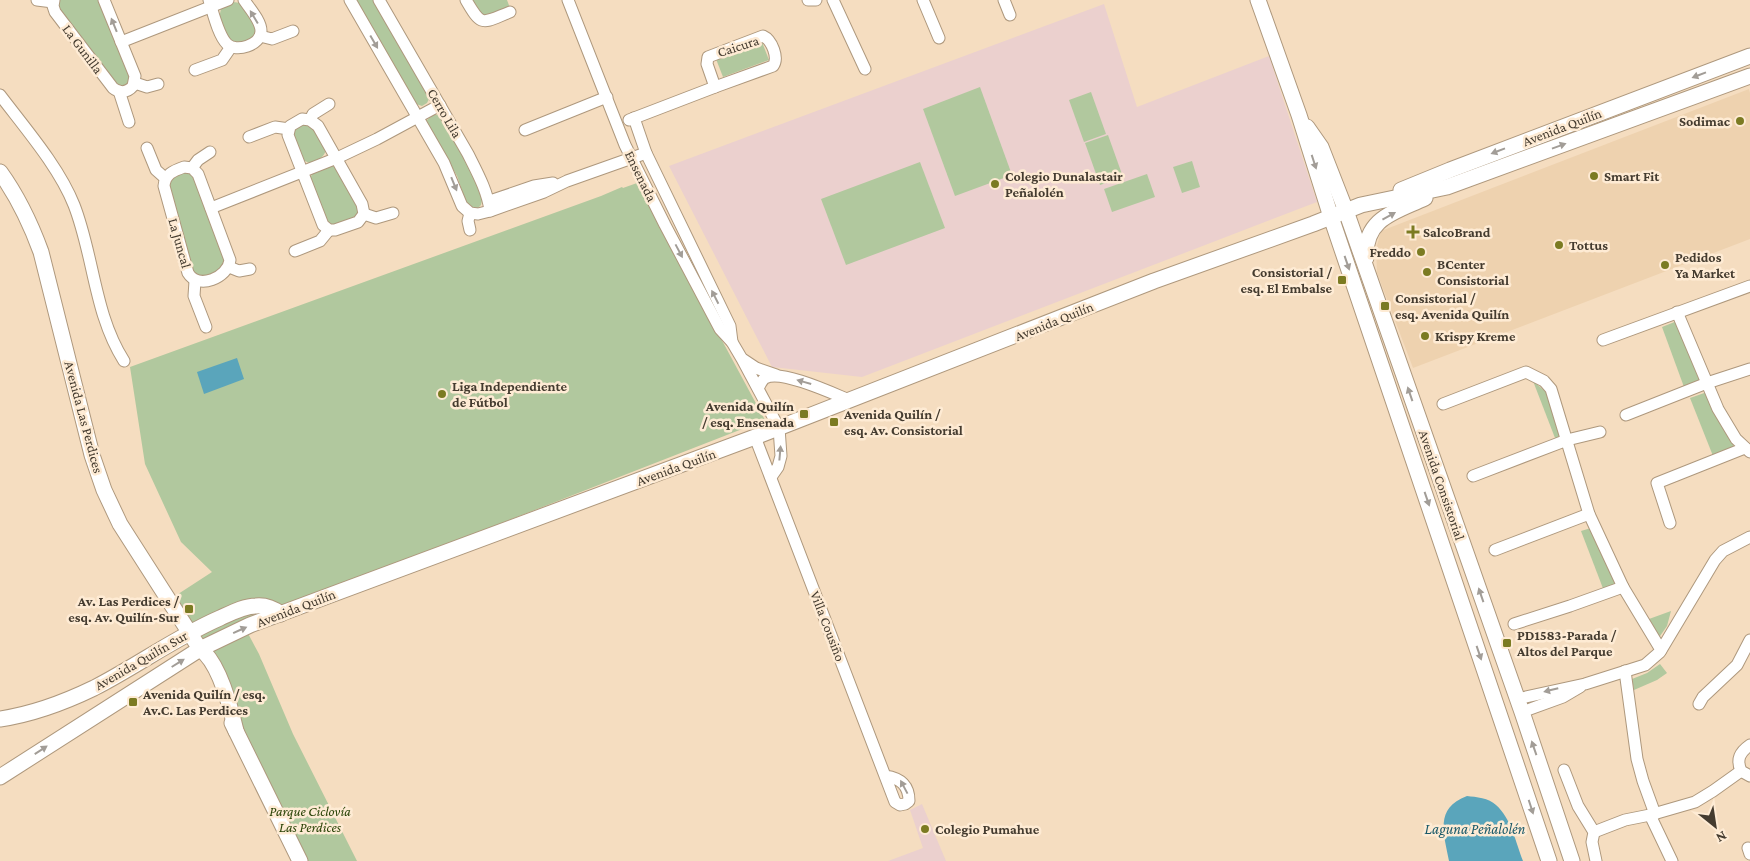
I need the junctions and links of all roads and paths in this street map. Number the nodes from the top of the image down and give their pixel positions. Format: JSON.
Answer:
{"nodes":[{"id":1,"x":37,"y":0,"type":"edge"},
{"id":2,"x":104,"y":0,"type":"edge"},
{"id":3,"x":228,"y":0,"type":"edge"},
{"id":4,"x":244,"y":0,"type":"edge"},
{"id":5,"x":350,"y":0,"type":"edge"},
{"id":6,"x":379,"y":0,"type":"edge"},
{"id":7,"x":466,"y":0,"type":"edge"},
{"id":8,"x":568,"y":0,"type":"edge"},
{"id":9,"x":808,"y":0,"type":"edge"},
{"id":10,"x":816,"y":0,"type":"edge"},
{"id":11,"x":833,"y":0,"type":"edge"},
{"id":12,"x":923,"y":0,"type":"edge"},
{"id":13,"x":1004,"y":0,"type":"edge"},
{"id":14,"x":1258,"y":0,"type":"edge"},
{"id":15,"x":53,"y":1,"type":"edge"},
{"id":16,"x":210,"y":4,"type":"edge"},
{"id":17,"x":510,"y":12,"type":"dead end"},
{"id":18,"x":1010,"y":16,"type":"dead end"},
{"id":19,"x":293,"y":31,"type":"dead end"},
{"id":20,"x":260,"y":36,"type":"junction"},
{"id":21,"x":939,"y":38,"type":"dead end"},
{"id":22,"x":121,"y":42,"type":"junction"},
{"id":23,"x":231,"y":47,"type":"junction"},
{"id":24,"x":1748,"y":61,"type":"edge"},
{"id":25,"x":865,"y":69,"type":"dead end"},
{"id":26,"x":195,"y":70,"type":"dead end"},
{"id":27,"x":1750,"y":76,"type":"edge"},
{"id":28,"x":134,"y":83,"type":"junction"},
{"id":29,"x":158,"y":84,"type":"dead end"},
{"id":30,"x":715,"y":87,"type":"junction"},
{"id":31,"x":119,"y":91,"type":"junction"},
{"id":32,"x":0,"y":94,"type":"edge"},
{"id":33,"x":607,"y":98,"type":"junction"},
{"id":34,"x":329,"y":104,"type":"dead end"},
{"id":35,"x":440,"y":105,"type":"junction"},
{"id":36,"x":1299,"y":115,"type":"junction"},
{"id":37,"x":418,"y":118,"type":"junction"},
{"id":38,"x":634,"y":118,"type":"junction"},
{"id":39,"x":310,"y":120,"type":"junction"},
{"id":40,"x":129,"y":122,"type":"dead end"},
{"id":41,"x":618,"y":125,"type":"junction"},
{"id":42,"x":289,"y":129,"type":"junction"},
{"id":43,"x":526,"y":130,"type":"dead end"},
{"id":44,"x":249,"y":137,"type":"dead end"},
{"id":45,"x":147,"y":148,"type":"dead end"},
{"id":46,"x":210,"y":152,"type":"dead end"},
{"id":47,"x":646,"y":153,"type":"junction"},
{"id":48,"x":632,"y":157,"type":"junction"},
{"id":49,"x":337,"y":158,"type":"junction"},
{"id":50,"x":192,"y":168,"type":"junction"},
{"id":51,"x":0,"y":172,"type":"edge"},
{"id":52,"x":303,"y":173,"type":"junction"},
{"id":53,"x":165,"y":178,"type":"junction"},
{"id":54,"x":1447,"y":187,"type":"junction"},
{"id":55,"x":1375,"y":201,"type":"junction"},
{"id":56,"x":489,"y":205,"type":"junction"},
{"id":57,"x":211,"y":208,"type":"junction"},
{"id":58,"x":1346,"y":211,"type":"junction"},
{"id":59,"x":393,"y":213,"type":"dead end"},
{"id":60,"x":470,"y":213,"type":"junction"},
{"id":61,"x":364,"y":214,"type":"junction"},
{"id":62,"x":1331,"y":217,"type":"junction"},
{"id":63,"x":677,"y":220,"type":"junction"},
{"id":64,"x":665,"y":225,"type":"junction"},
{"id":65,"x":329,"y":230,"type":"junction"},
{"id":66,"x":470,"y":230,"type":"dead end"},
{"id":67,"x":295,"y":251,"type":"dead end"},
{"id":68,"x":229,"y":267,"type":"junction"},
{"id":69,"x":250,"y":269,"type":"dead end"},
{"id":70,"x":1367,"y":272,"type":"junction"},
{"id":71,"x":195,"y":281,"type":"junction"},
{"id":72,"x":1750,"y":286,"type":"edge"},
{"id":73,"x":1677,"y":312,"type":"junction"},
{"id":74,"x":206,"y":327,"type":"dead end"},
{"id":75,"x":1604,"y":340,"type":"dead end"},
{"id":76,"x":732,"y":342,"type":"junction"},
{"id":77,"x":742,"y":359,"type":"junction"},
{"id":78,"x":124,"y":361,"type":"dead end"},
{"id":79,"x":1750,"y":368,"type":"edge"},
{"id":80,"x":776,"y":375,"type":"junction"},
{"id":81,"x":1707,"y":383,"type":"junction"},
{"id":82,"x":758,"y":388,"type":"junction"},
{"id":83,"x":849,"y":400,"type":"junction"},
{"id":84,"x":1443,"y":404,"type":"dead end"},
{"id":85,"x":1418,"y":415,"type":"junction"},
{"id":86,"x":1626,"y":415,"type":"dead end"},
{"id":87,"x":1400,"y":419,"type":"junction"},
{"id":88,"x":779,"y":428,"type":"junction"},
{"id":89,"x":1600,"y":432,"type":"dead end"},
{"id":90,"x":756,"y":437,"type":"junction"},
{"id":91,"x":1568,"y":440,"type":"junction"},
{"id":92,"x":1747,"y":450,"type":"edge"},
{"id":93,"x":1436,"y":467,"type":"junction"},
{"id":94,"x":1418,"y":473,"type":"junction"},
{"id":95,"x":771,"y":476,"type":"junction"},
{"id":96,"x":1473,"y":476,"type":"dead end"},
{"id":97,"x":1589,"y":514,"type":"junction"},
{"id":98,"x":1670,"y":523,"type":"dead end"},
{"id":99,"x":1750,"y":538,"type":"edge"},
{"id":100,"x":1495,"y":550,"type":"dead end"},
{"id":101,"x":1623,"y":586,"type":"junction"},
{"id":102,"x":281,"y":614,"type":"junction"},
{"id":103,"x":1514,"y":624,"type":"dead end"},
{"id":104,"x":189,"y":632,"type":"junction"},
{"id":105,"x":1750,"y":640,"type":"edge"},
{"id":106,"x":200,"y":649,"type":"junction"},
{"id":107,"x":1661,"y":650,"type":"junction"},
{"id":108,"x":1626,"y":671,"type":"junction"},
{"id":109,"x":96,"y":687,"type":"junction"},
{"id":110,"x":74,"y":697,"type":"junction"},
{"id":111,"x":1699,"y":704,"type":"dead end"},
{"id":112,"x":1519,"y":705,"type":"junction"},
{"id":113,"x":106,"y":709,"type":"junction"},
{"id":114,"x":0,"y":719,"type":"edge"},
{"id":115,"x":89,"y":720,"type":"junction"},
{"id":116,"x":1750,"y":745,"type":"edge"},
{"id":117,"x":1564,"y":770,"type":"dead end"},
{"id":118,"x":1745,"y":773,"type":"edge"},
{"id":119,"x":885,"y":776,"type":"dead end"},
{"id":120,"x":0,"y":777,"type":"edge"},
{"id":121,"x":1652,"y":815,"type":"junction"},
{"id":122,"x":1594,"y":832,"type":"junction"},
{"id":123,"x":1566,"y":844,"type":"junction"},
{"id":124,"x":1547,"y":856,"type":"edge"},
{"id":125,"x":300,"y":861,"type":"edge"},
{"id":126,"x":1572,"y":861,"type":"edge"},
{"id":127,"x":1596,"y":861,"type":"edge"},
{"id":128,"x":1672,"y":861,"type":"edge"}],
"edges":[{"from":1,"to":15,"type":"street","name":"La Gunilla"},
{"from":22,"to":2,"type":"street","one_way":true},
{"from":3,"to":16,"type":"street"},
{"from":20,"to":4,"type":"street","one_way":true},
{"from":5,"to":37,"type":"street","name":"Cerro Lila","one_way":true},
{"from":6,"to":35,"type":"street","name":"Cerro Lila"},
{"from":7,"to":17,"type":"street"},
{"from":8,"to":33,"type":"street","name":"Ensenada"},
{"from":9,"to":10,"type":"street"},
{"from":11,"to":25,"type":"street"},
{"from":12,"to":21,"type":"street"},
{"from":13,"to":18,"type":"street"},
{"from":14,"to":36,"type":"street","name":"Avenida Consistorial"},
{"from":15,"to":31,"type":"street","name":"La Gunilla"},
{"from":16,"to":22,"type":"street"},
{"from":16,"to":23,"type":"street"},
{"from":19,"to":20,"type":"street"},
{"from":20,"to":23,"type":"street"},
{"from":22,"to":28,"type":"street"},
{"from":23,"to":26,"type":"street"},
{"from":24,"to":55,"type":"street","name":"Avenida Quilín","one_way":true},
{"from":54,"to":27,"type":"street","name":"Avenida Quilín","one_way":true},
{"from":28,"to":29,"type":"street"},
{"from":28,"to":31,"type":"street"},
{"from":30,"to":30,"type":"street","name":"Caicura"},
{"from":30,"to":38,"type":"street","name":"Caicura"},
{"from":31,"to":40,"type":"street","name":"La Gunilla"},
{"from":32,"to":78,"type":"street"},
{"from":33,"to":41,"type":"street","name":"Ensenada"},
{"from":33,"to":43,"type":"street"},
{"from":34,"to":39,"type":"street"},
{"from":35,"to":37,"type":"street"},
{"from":35,"to":56,"type":"street","name":"Cerro Lila"},
{"from":36,"to":58,"type":"street","name":"Avenida Consistorial"},
{"from":36,"to":62,"type":"street","name":"Avenida Consistorial","one_way":true},
{"from":37,"to":49,"type":"street"},
{"from":37,"to":60,"type":"street","name":"Cerro Lila","one_way":true},
{"from":38,"to":41,"type":"street","name":"Caicura"},
{"from":38,"to":47,"type":"street","name":"Ensenada"},
{"from":39,"to":42,"type":"street"},
{"from":39,"to":49,"type":"street"},
{"from":41,"to":48,"type":"street","name":"Ensenada"},
{"from":42,"to":44,"type":"street"},
{"from":42,"to":52,"type":"street"},
{"from":45,"to":53,"type":"street"},
{"from":46,"to":50,"type":"street"},
{"from":47,"to":48,"type":"street"},
{"from":47,"to":63,"type":"street","name":"Ensenada"},
{"from":48,"to":56,"type":"street"},
{"from":48,"to":64,"type":"street","name":"Ensenada"},
{"from":49,"to":52,"type":"street"},
{"from":49,"to":61,"type":"street"},
{"from":50,"to":53,"type":"street"},
{"from":50,"to":57,"type":"street"},
{"from":51,"to":104,"type":"street","name":"Avenida Las Perdices"},
{"from":52,"to":57,"type":"street"},
{"from":52,"to":65,"type":"street"},
{"from":53,"to":71,"type":"street","name":"La Juncal"},
{"from":54,"to":55,"type":"street","name":"Avenida Quilín"},
{"from":70,"to":54,"type":"street","one_way":true},
{"from":55,"to":58,"type":"street","name":"Avenida Quilín"},
{"from":56,"to":60,"type":"street"},
{"from":57,"to":68,"type":"street"},
{"from":58,"to":62,"type":"street","name":"Avenida Quilín"},
{"from":58,"to":70,"type":"street","name":"Avenida Consistorial"},
{"from":59,"to":61,"type":"street"},
{"from":60,"to":66,"type":"street"},
{"from":61,"to":65,"type":"street"},
{"from":62,"to":83,"type":"street","name":"Avenida Quilín"},
{"from":62,"to":87,"type":"street","name":"Avenida Consistorial","one_way":true},
{"from":63,"to":64,"type":"street"},
{"from":76,"to":63,"type":"street","name":"Ensenada","one_way":true},
{"from":64,"to":76,"type":"street","name":"Ensenada","one_way":true},
{"from":65,"to":67,"type":"street"},
{"from":68,"to":69,"type":"street"},
{"from":68,"to":71,"type":"street","name":"La Juncal"},
{"from":85,"to":70,"type":"street","name":"Avenida Consistorial","one_way":true},
{"from":71,"to":74,"type":"street"},
{"from":72,"to":73,"type":"street"},
{"from":73,"to":75,"type":"street"},
{"from":73,"to":81,"type":"street"},
{"from":76,"to":77,"type":"street","name":"Ensenada"},
{"from":77,"to":80,"type":"street"},
{"from":77,"to":82,"type":"street","name":"Ensenada"},
{"from":79,"to":81,"type":"street"},
{"from":80,"to":82,"type":"street"},
{"from":83,"to":80,"type":"street","one_way":true},
{"from":81,"to":86,"type":"street"},
{"from":81,"to":92,"type":"street"},
{"from":82,"to":88,"type":"street","name":"Ensenada"},
{"from":83,"to":88,"type":"street","name":"Avenida Quilín"},
{"from":84,"to":91,"type":"street"},
{"from":85,"to":87,"type":"street"},
{"from":85,"to":93,"type":"street","name":"Avenida Consistorial"},
{"from":87,"to":94,"type":"street","name":"Avenida Consistorial"},
{"from":88,"to":90,"type":"street","name":"Avenida Quilín"},
{"from":95,"to":88,"type":"street","one_way":true},
{"from":89,"to":91,"type":"street"},
{"from":90,"to":95,"type":"street","name":"Villa Cousiño"},
{"from":90,"to":102,"type":"street","name":"Avenida Quilín"},
{"from":91,"to":96,"type":"street"},
{"from":91,"to":97,"type":"street"},
{"from":92,"to":98,"type":"street"},
{"from":93,"to":94,"type":"street"},
{"from":112,"to":93,"type":"street","name":"Avenida Consistorial","one_way":true},
{"from":94,"to":124,"type":"street","name":"Avenida Consistorial","one_way":true},
{"from":95,"to":119,"type":"street","name":"Villa Cousiño"},
{"from":97,"to":100,"type":"street"},
{"from":97,"to":101,"type":"street"},
{"from":99,"to":107,"type":"street"},
{"from":101,"to":103,"type":"street"},
{"from":101,"to":107,"type":"street"},
{"from":102,"to":104,"type":"street","name":"Avenida Quilín Sur"},
{"from":106,"to":102,"type":"street","name":"Avenida Quilín","one_way":true},
{"from":104,"to":106,"type":"street","name":"Avenida Las Perdices"},
{"from":104,"to":109,"type":"street","name":"Avenida Quilín Sur"},
{"from":105,"to":111,"type":"street"},
{"from":113,"to":106,"type":"street","name":"Avenida Quilín","one_way":true},
{"from":106,"to":125,"type":"street","name":"Avenida Las Perdices"},
{"from":107,"to":108,"type":"street"},
{"from":108,"to":112,"type":"street"},
{"from":108,"to":121,"type":"street"},
{"from":109,"to":110,"type":"street","name":"Avenida Quilín Sur"},
{"from":109,"to":113,"type":"street"},
{"from":110,"to":114,"type":"street","name":"Avenida Quilín Sur"},
{"from":110,"to":115,"type":"street"},
{"from":123,"to":112,"type":"street","name":"Avenida Consistorial","one_way":true},
{"from":113,"to":115,"type":"street","name":"Avenida Quilín"},
{"from":120,"to":115,"type":"street","name":"Avenida Quilín","one_way":true},
{"from":116,"to":118,"type":"street"},
{"from":117,"to":122,"type":"street"},
{"from":118,"to":121,"type":"street"},
{"from":121,"to":122,"type":"street"},
{"from":121,"to":128,"type":"street"},
{"from":122,"to":127,"type":"street"},
{"from":123,"to":124,"type":"street"},
{"from":123,"to":126,"type":"street","name":"Avenida Consistorial"}]}
